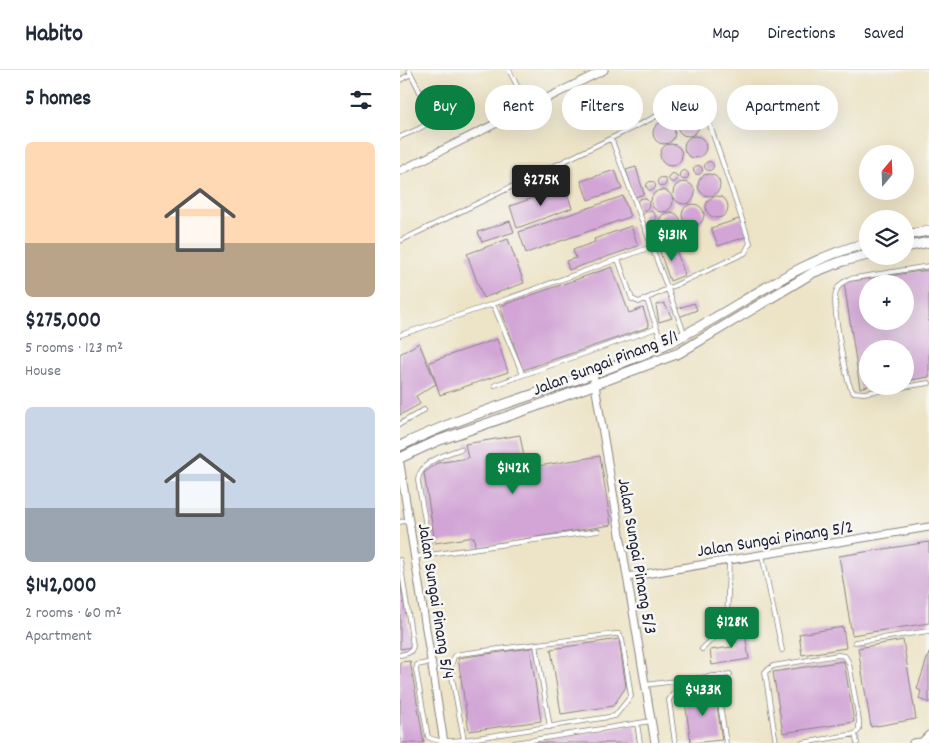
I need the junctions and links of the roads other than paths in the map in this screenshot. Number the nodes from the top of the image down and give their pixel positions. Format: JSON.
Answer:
{"nodes":[{"id":1,"x":509,"y":70,"type":"edge"},
{"id":2,"x":604,"y":70,"type":"edge"},
{"id":3,"x":410,"y":72,"type":"edge"},
{"id":4,"x":400,"y":80,"type":"edge"},
{"id":5,"x":517,"y":85,"type":"edge"},
{"id":6,"x":552,"y":95,"type":"edge"},
{"id":7,"x":485,"y":128,"type":"edge"},
{"id":8,"x":400,"y":137,"type":"edge"},
{"id":9,"x":610,"y":138,"type":"junction"},
{"id":10,"x":400,"y":171,"type":"edge"},
{"id":11,"x":929,"y":231,"type":"edge"},
{"id":12,"x":914,"y":234,"type":"edge"},
{"id":13,"x":400,"y":241,"type":"edge"},
{"id":14,"x":929,"y":242,"type":"edge"},
{"id":15,"x":859,"y":245,"type":"edge"},
{"id":16,"x":914,"y":245,"type":"edge"},
{"id":17,"x":652,"y":247,"type":"junction"},
{"id":18,"x":859,"y":257,"type":"edge"},
{"id":19,"x":618,"y":259,"type":"junction"},
{"id":20,"x":929,"y":266,"type":"edge"},
{"id":21,"x":667,"y":290,"type":"junction"},
{"id":22,"x":647,"y":300,"type":"junction"},
{"id":23,"x":493,"y":304,"type":"junction"},
{"id":24,"x":656,"y":328,"type":"junction"},
{"id":25,"x":400,"y":334,"type":"edge"},
{"id":26,"x":684,"y":335,"type":"junction"},
{"id":27,"x":662,"y":346,"type":"junction"},
{"id":28,"x":593,"y":373,"type":"junction"},
{"id":29,"x":523,"y":375,"type":"junction"},
{"id":30,"x":929,"y":383,"type":"edge"},
{"id":31,"x":595,"y":384,"type":"junction"},
{"id":32,"x":495,"y":385,"type":"dead end"},
{"id":33,"x":424,"y":410,"type":"dead end"},
{"id":34,"x":400,"y":424,"type":"edge"},
{"id":35,"x":400,"y":446,"type":"edge"},
{"id":36,"x":461,"y":449,"type":"dead end"},
{"id":37,"x":400,"y":458,"type":"edge"},
{"id":38,"x":400,"y":464,"type":"edge"},
{"id":39,"x":409,"y":520,"type":"junction"},
{"id":40,"x":400,"y":522,"type":"edge"},
{"id":41,"x":929,"y":528,"type":"edge"},
{"id":42,"x":598,"y":531,"type":"dead end"},
{"id":43,"x":431,"y":554,"type":"junction"},
{"id":44,"x":762,"y":555,"type":"junction"},
{"id":45,"x":415,"y":557,"type":"junction"},
{"id":46,"x":400,"y":560,"type":"edge"},
{"id":47,"x":729,"y":560,"type":"junction"},
{"id":48,"x":627,"y":577,"type":"junction"},
{"id":49,"x":929,"y":631,"type":"edge"},
{"id":50,"x":855,"y":642,"type":"dead end"},
{"id":51,"x":536,"y":645,"type":"junction"},
{"id":52,"x":702,"y":649,"type":"dead end"},
{"id":53,"x":782,"y":650,"type":"dead end"},
{"id":54,"x":400,"y":655,"type":"edge"},
{"id":55,"x":432,"y":662,"type":"junction"},
{"id":56,"x":730,"y":674,"type":"dead end"},
{"id":57,"x":711,"y":676,"type":"junction"},
{"id":58,"x":681,"y":680,"type":"junction"},
{"id":59,"x":714,"y":685,"type":"junction"},
{"id":60,"x":645,"y":686,"type":"junction"},
{"id":61,"x":683,"y":691,"type":"junction"},
{"id":62,"x":651,"y":721,"type":"junction"},
{"id":63,"x":637,"y":723,"type":"junction"},
{"id":64,"x":550,"y":727,"type":"junction"},
{"id":65,"x":855,"y":734,"type":"junction"},
{"id":66,"x":929,"y":735,"type":"edge"},
{"id":67,"x":444,"y":742,"type":"edge"},
{"id":68,"x":464,"y":742,"type":"edge"},
{"id":69,"x":922,"y":742,"type":"edge"},
{"id":70,"x":514,"y":743,"type":"edge"},
{"id":71,"x":640,"y":743,"type":"edge"},
{"id":72,"x":655,"y":743,"type":"edge"},
{"id":73,"x":675,"y":743,"type":"edge"},
{"id":74,"x":726,"y":743,"type":"edge"},
{"id":75,"x":776,"y":743,"type":"edge"},
{"id":76,"x":802,"y":743,"type":"edge"},
{"id":77,"x":857,"y":743,"type":"edge"},
{"id":78,"x":913,"y":743,"type":"edge"}],
"edges":[{"from":1,"to":5,"type":"lane"},
{"from":2,"to":6,"type":"street"},
{"from":3,"to":4,"type":"lane"},
{"from":3,"to":8,"type":"lane"},
{"from":7,"to":10,"type":"street"},
{"from":9,"to":13,"type":"lane"},
{"from":9,"to":17,"type":"lane"},
{"from":9,"to":21,"type":"lane"},
{"from":11,"to":12,"type":"street"},
{"from":14,"to":16,"type":"street"},
{"from":15,"to":26,"type":"street","name":"Jalan Sungai Pinang 5/1"},
{"from":17,"to":19,"type":"lane"},
{"from":17,"to":21,"type":"lane"},
{"from":18,"to":31,"type":"street","name":"Jalan Sungai Pinang 5/1"},
{"from":19,"to":22,"type":"lane"},
{"from":19,"to":23,"type":"lane"},
{"from":20,"to":30,"type":"lane"},
{"from":21,"to":22,"type":"lane"},
{"from":21,"to":26,"type":"lane"},
{"from":22,"to":24,"type":"lane"},
{"from":23,"to":25,"type":"lane"},
{"from":23,"to":29,"type":"lane"},
{"from":24,"to":27,"type":"lane"},
{"from":24,"to":29,"type":"lane"},
{"from":26,"to":27,"type":"street","name":"Jalan Sungai Pinang 5/1"},
{"from":27,"to":28,"type":"street","name":"Jalan Sungai Pinang 5/1"},
{"from":28,"to":31,"type":"street","name":"Jalan Sungai Pinang 5/3"},
{"from":28,"to":35,"type":"street","name":"Jalan Sungai Pinang 5/1"},
{"from":29,"to":32,"type":"lane"},
{"from":31,"to":37,"type":"street","name":"Jalan Sungai Pinang 5/1"},
{"from":31,"to":48,"type":"street","name":"Jalan Sungai Pinang 5/3"},
{"from":33,"to":34,"type":"lane"},
{"from":36,"to":43,"type":"lane"},
{"from":38,"to":39,"type":"street","name":"Jalan Sungai Pinang 5/4"},
{"from":39,"to":40,"type":"lane"},
{"from":39,"to":45,"type":"street","name":"Jalan Sungai Pinang 5/4"},
{"from":41,"to":44,"type":"street","name":"Jalan Sungai Pinang 5/2"},
{"from":42,"to":43,"type":"lane"},
{"from":43,"to":45,"type":"lane"},
{"from":44,"to":47,"type":"street","name":"Jalan Sungai Pinang 5/2"},
{"from":44,"to":53,"type":"lane"},
{"from":45,"to":55,"type":"street","name":"Jalan Sungai Pinang 5/4"},
{"from":46,"to":54,"type":"lane"},
{"from":47,"to":48,"type":"street","name":"Jalan Sungai Pinang 5/2"},
{"from":47,"to":52,"type":"lane"},
{"from":48,"to":60,"type":"street","name":"Jalan Sungai Pinang 5/3"},
{"from":49,"to":50,"type":"lane"},
{"from":51,"to":64,"type":"lane"},
{"from":51,"to":64,"type":"lane"},
{"from":51,"to":68,"type":"lane"},
{"from":55,"to":67,"type":"street","name":"Jalan Sungai Pinang 5/4"},
{"from":55,"to":67,"type":"lane"},
{"from":56,"to":57,"type":"lane"},
{"from":57,"to":58,"type":"lane"},
{"from":57,"to":59,"type":"lane"},
{"from":58,"to":60,"type":"lane"},
{"from":58,"to":61,"type":"lane"},
{"from":59,"to":61,"type":"lane"},
{"from":59,"to":74,"type":"lane"},
{"from":60,"to":62,"type":"street","name":"Jalan Sungai Pinang 5/3"},
{"from":61,"to":73,"type":"lane"},
{"from":62,"to":63,"type":"lane"},
{"from":62,"to":72,"type":"street","name":"Jalan Sungai Pinang 5/3"},
{"from":63,"to":70,"type":"lane"},
{"from":63,"to":71,"type":"lane"},
{"from":64,"to":68,"type":"lane"},
{"from":65,"to":75,"type":"lane"},
{"from":65,"to":76,"type":"lane"},
{"from":65,"to":77,"type":"lane"},
{"from":66,"to":69,"type":"street"},
{"from":67,"to":68,"type":"lane"},
{"from":69,"to":78,"type":"street"}]}
